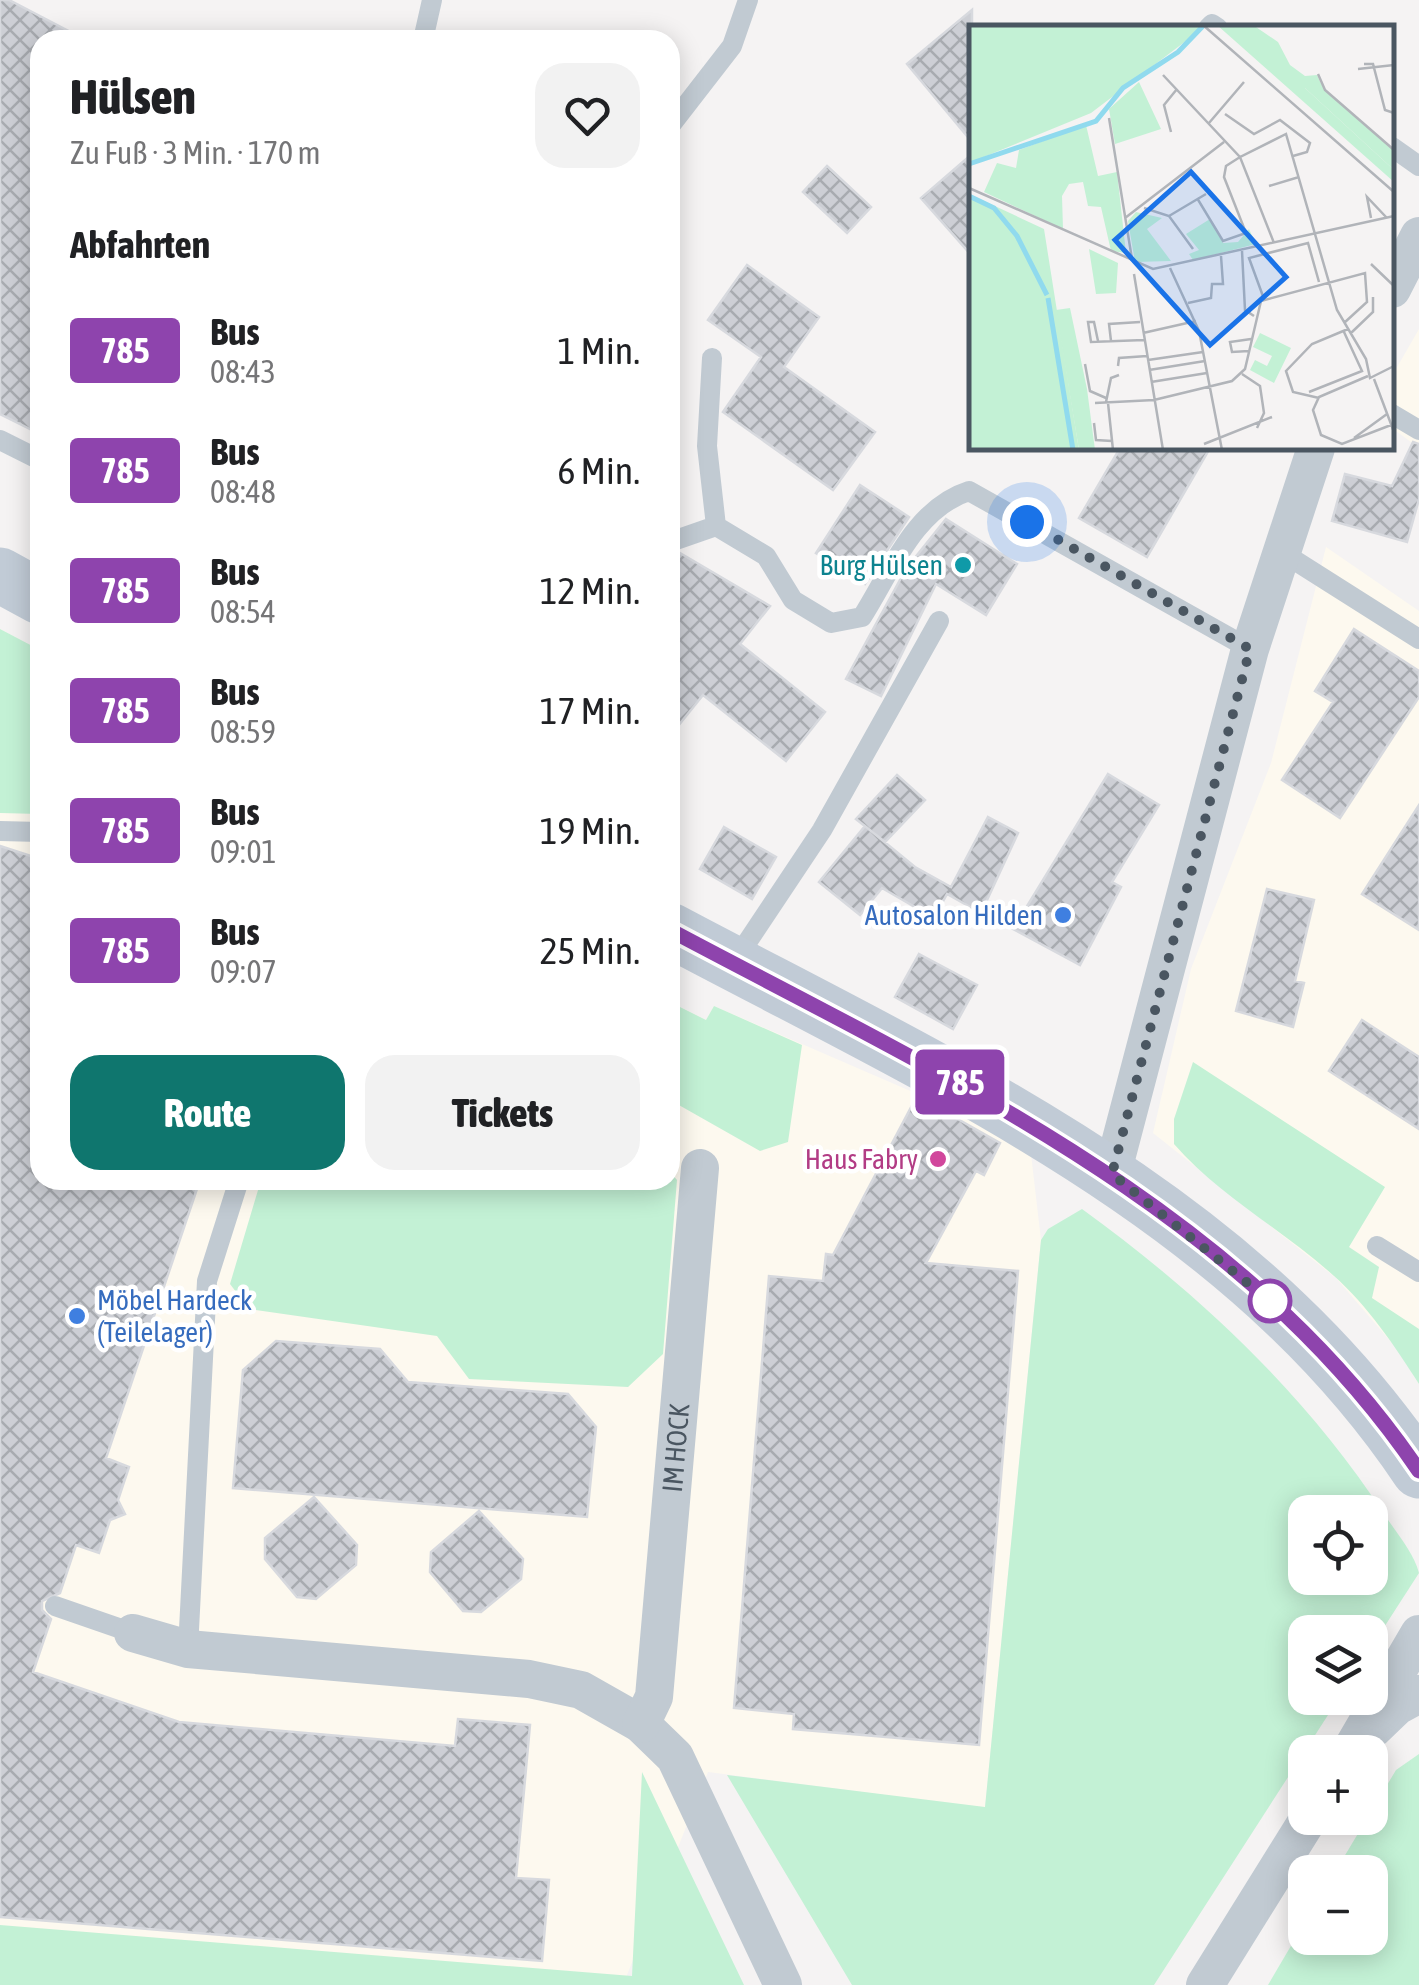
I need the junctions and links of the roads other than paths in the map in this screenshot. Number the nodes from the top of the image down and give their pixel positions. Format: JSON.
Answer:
{"nodes":[{"id":1,"x":432,"y":0,"type":"edge"},
{"id":2,"x":748,"y":0,"type":"edge"},
{"id":3,"x":425,"y":30,"type":"edge"},
{"id":4,"x":680,"y":113,"type":"edge"},
{"id":5,"x":1394,"y":148,"type":"edge"},
{"id":6,"x":1419,"y":166,"type":"edge"},
{"id":7,"x":1419,"y":236,"type":"edge"},
{"id":8,"x":1394,"y":285,"type":"edge"},
{"id":9,"x":712,"y":358,"type":"dead end"},
{"id":10,"x":1394,"y":415,"type":"edge"},
{"id":11,"x":1419,"y":430,"type":"edge"},
{"id":12,"x":0,"y":440,"type":"edge"},
{"id":13,"x":1315,"y":450,"type":"edge"},
{"id":14,"x":30,"y":455,"type":"edge"},
{"id":15,"x":716,"y":526,"type":"junction"},
{"id":16,"x":680,"y":539,"type":"edge"},
{"id":17,"x":1280,"y":551,"type":"junction"},
{"id":18,"x":0,"y":575,"type":"edge"},
{"id":19,"x":30,"y":591,"type":"edge"},
{"id":20,"x":939,"y":621,"type":"dead end"},
{"id":21,"x":1419,"y":639,"type":"edge"},
{"id":22,"x":1250,"y":649,"type":"junction"},
{"id":23,"x":0,"y":831,"type":"edge"},
{"id":24,"x":30,"y":832,"type":"edge"},
{"id":25,"x":680,"y":935,"type":"edge"},
{"id":26,"x":733,"y":964,"type":"junction"},
{"id":27,"x":700,"y":1168,"type":"dead end"},
{"id":28,"x":1112,"y":1174,"type":"junction"},
{"id":29,"x":236,"y":1190,"type":"edge"},
{"id":30,"x":1377,"y":1246,"type":"dead end"},
{"id":31,"x":1419,"y":1272,"type":"edge"},
{"id":32,"x":1419,"y":1471,"type":"edge"},
{"id":33,"x":55,"y":1606,"type":"dead end"},
{"id":34,"x":133,"y":1633,"type":"joint"},
{"id":35,"x":1419,"y":1634,"type":"edge"},
{"id":36,"x":188,"y":1649,"type":"junction"},
{"id":37,"x":1419,"y":1694,"type":"edge"},
{"id":38,"x":640,"y":1724,"type":"junction"},
{"id":39,"x":1361,"y":1735,"type":"edge"},
{"id":40,"x":1367,"y":1735,"type":"edge"},
{"id":41,"x":1298,"y":1835,"type":"edge"},
{"id":42,"x":783,"y":1985,"type":"edge"},
{"id":43,"x":1205,"y":1985,"type":"edge"}],
"edges":[{"from":1,"to":3,"type":"lane"},
{"from":2,"to":4,"type":"lane"},
{"from":5,"to":6,"type":"lane"},
{"from":7,"to":8,"type":"street"},
{"from":9,"to":15,"type":"lane"},
{"from":10,"to":11,"type":"lane"},
{"from":12,"to":14,"type":"lane"},
{"from":13,"to":17,"type":"street"},
{"from":15,"to":16,"type":"lane"},
{"from":15,"to":22,"type":"lane"},
{"from":17,"to":21,"type":"lane"},
{"from":17,"to":22,"type":"street"},
{"from":18,"to":19,"type":"main road"},
{"from":20,"to":26,"type":"lane"},
{"from":22,"to":28,"type":"street"},
{"from":23,"to":24,"type":"lane"},
{"from":25,"to":26,"type":"main road"},
{"from":26,"to":28,"type":"main road"},
{"from":27,"to":38,"type":"street","name":"IM HOCK"},
{"from":28,"to":32,"type":"main road"},
{"from":29,"to":36,"type":"lane"},
{"from":30,"to":31,"type":"lane"},
{"from":33,"to":34,"type":"lane"},
{"from":34,"to":36,"type":"street"},
{"from":35,"to":39,"type":"street"},
{"from":36,"to":38,"type":"street"},
{"from":37,"to":40,"type":"street"},
{"from":38,"to":42,"type":"street"},
{"from":41,"to":43,"type":"street"}]}
